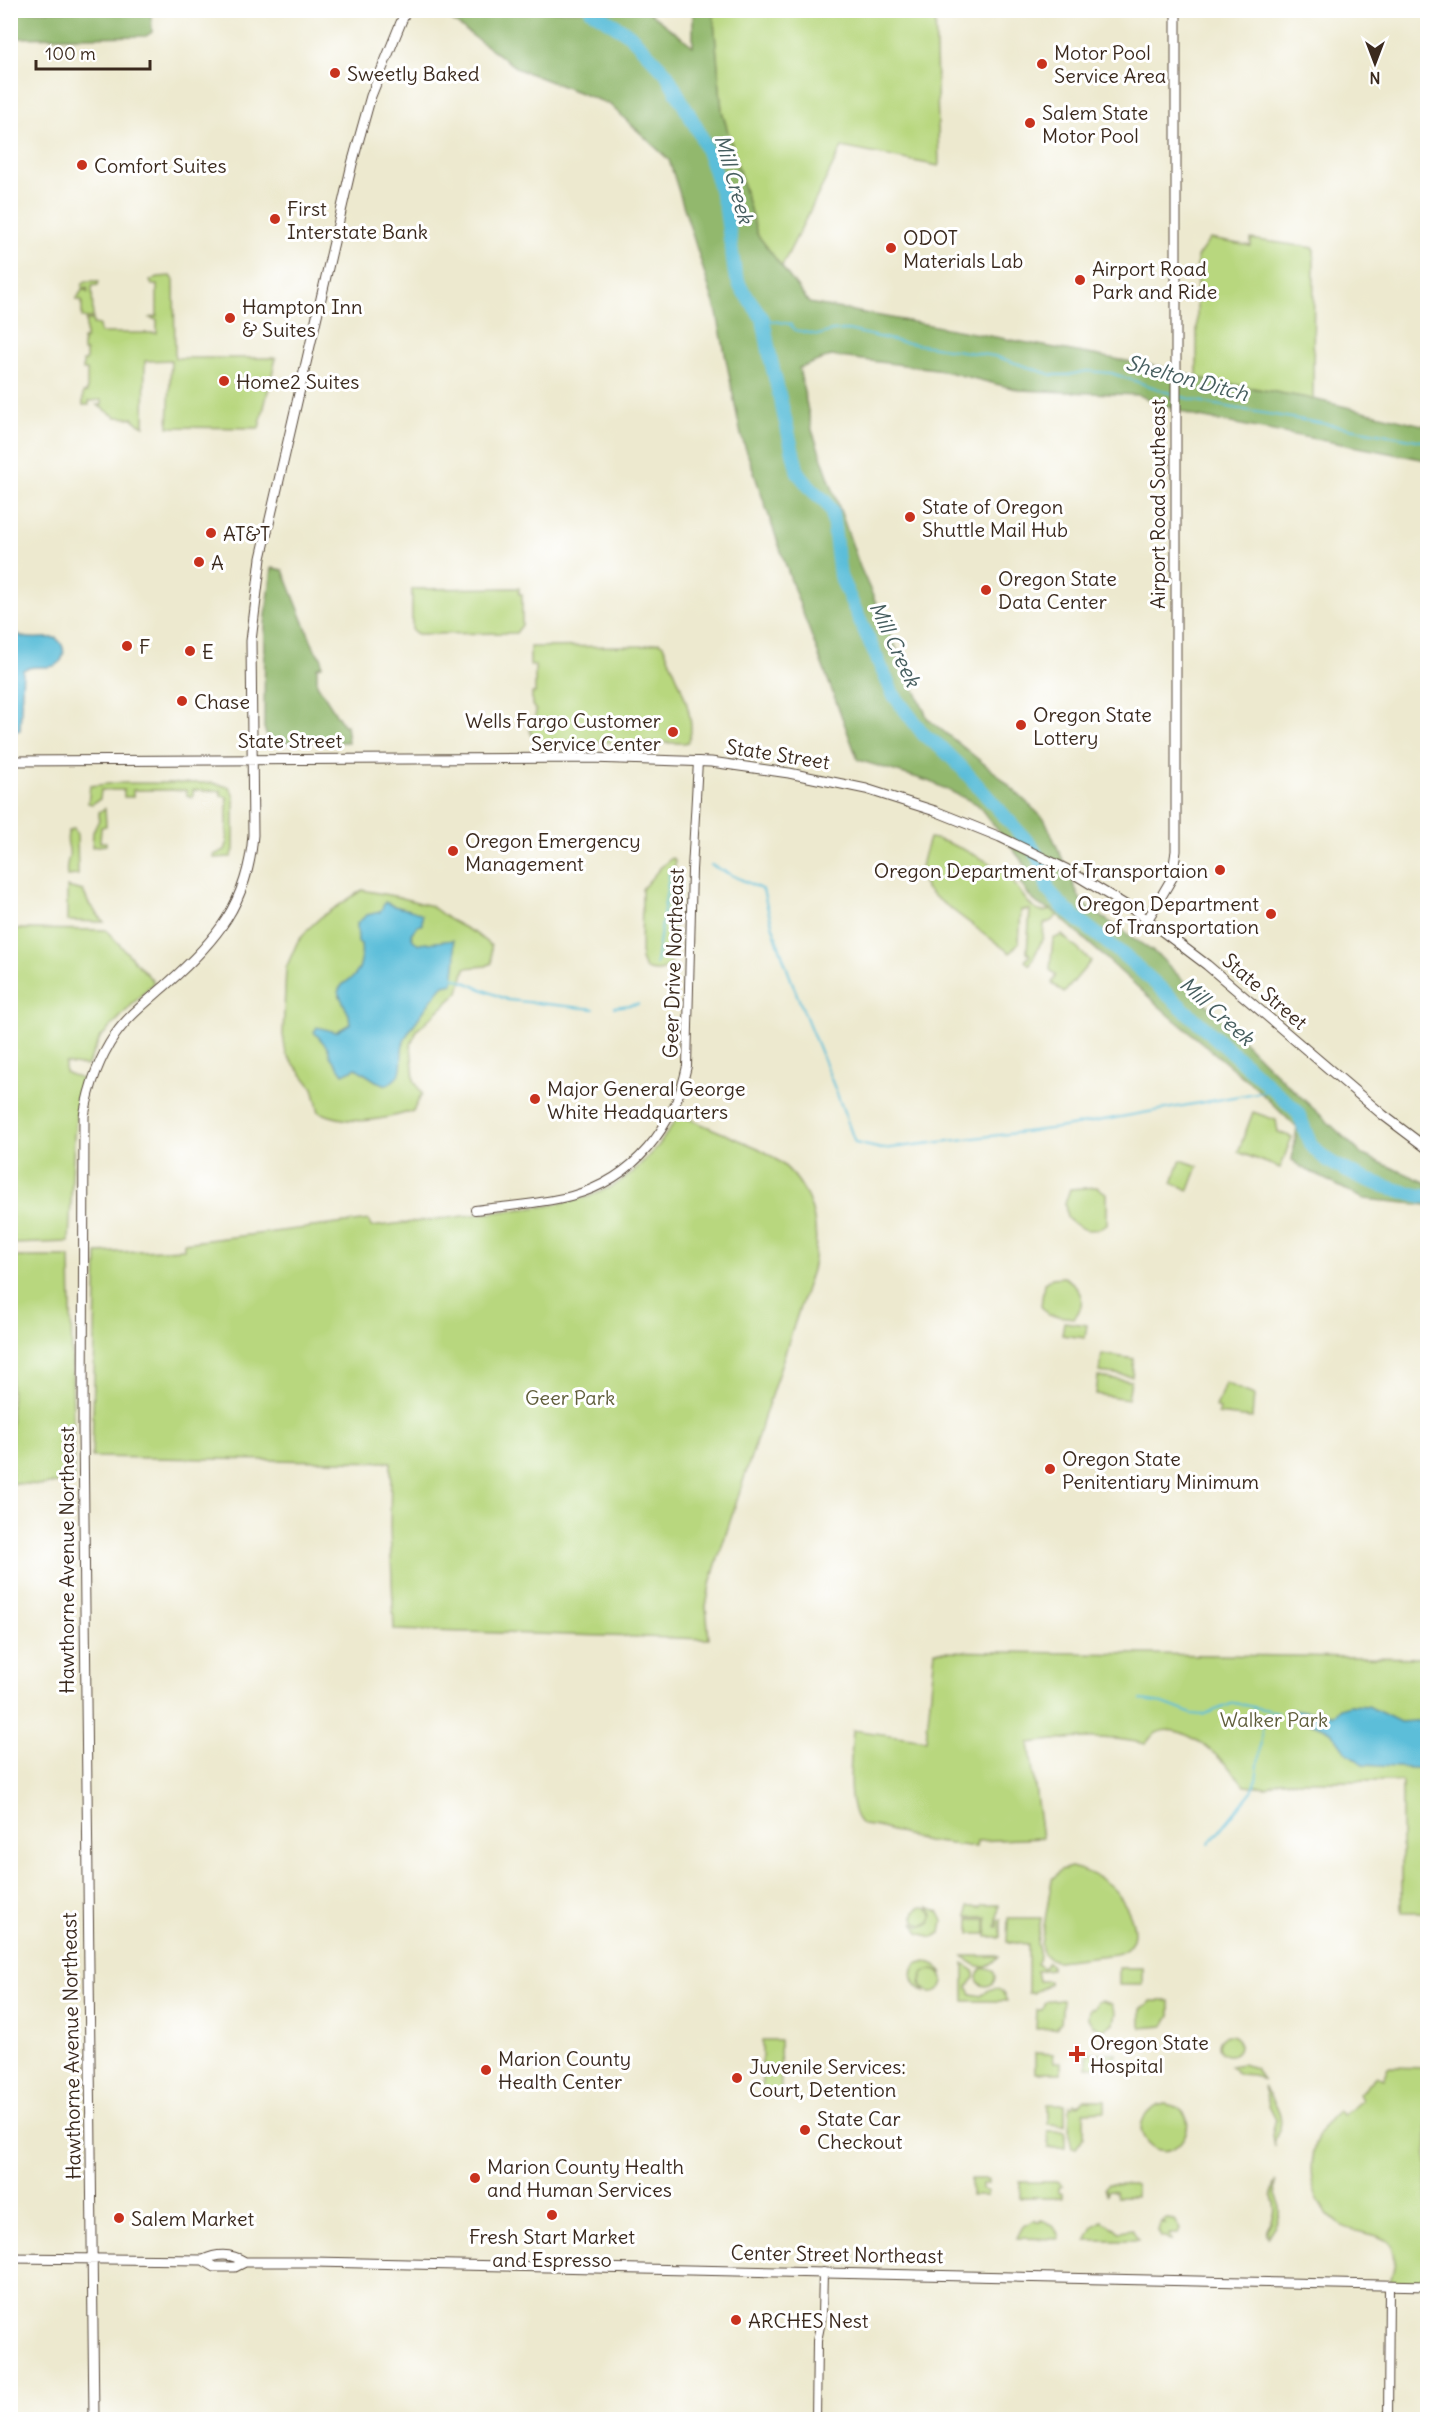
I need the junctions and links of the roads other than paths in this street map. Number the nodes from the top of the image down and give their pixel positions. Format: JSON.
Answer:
{"nodes":[{"id":1,"x":406,"y":10,"type":"edge"},
{"id":2,"x":1176,"y":10,"type":"edge"},
{"id":3,"x":252,"y":758,"type":"junction"},
{"id":4,"x":10,"y":761,"type":"edge"},
{"id":5,"x":698,"y":761,"type":"junction"},
{"id":6,"x":1148,"y":919,"type":"junction"},
{"id":7,"x":1428,"y":1149,"type":"edge"},
{"id":8,"x":475,"y":1210,"type":"dead end"},
{"id":9,"x":10,"y":2258,"type":"edge"},
{"id":10,"x":92,"y":2260,"type":"junction"},
{"id":11,"x":823,"y":2272,"type":"junction"},
{"id":12,"x":1389,"y":2285,"type":"junction"},
{"id":13,"x":1428,"y":2286,"type":"edge"},
{"id":14,"x":94,"y":2420,"type":"edge"},
{"id":15,"x":816,"y":2420,"type":"edge"},
{"id":16,"x":1388,"y":2420,"type":"edge"}],
"edges":[{"from":1,"to":3,"type":"main road","name":"Hawthorne Avenue Northeast"},
{"from":2,"to":6,"type":"main road","name":"Airport Road Southeast"},
{"from":3,"to":4,"type":"main road","name":"State Street"},
{"from":3,"to":5,"type":"main road","name":"State Street"},
{"from":3,"to":10,"type":"main road","name":"Hawthorne Avenue Northeast"},
{"from":5,"to":6,"type":"main road","name":"State Street"},
{"from":5,"to":8,"type":"street","name":"Geer Drive Northeast"},
{"from":6,"to":7,"type":"main road","name":"State Street"},
{"from":9,"to":10,"type":"main road","name":"Center Street Northeast"},
{"from":10,"to":11,"type":"main road","name":"Center Street Northeast"},
{"from":10,"to":14,"type":"main road","name":"Hawthorne Avenue Northeast"},
{"from":11,"to":12,"type":"main road","name":"Center Street Northeast"},
{"from":11,"to":15,"type":"street"},
{"from":12,"to":13,"type":"main road","name":"Center Street Northeast"},
{"from":12,"to":16,"type":"street"}]}
